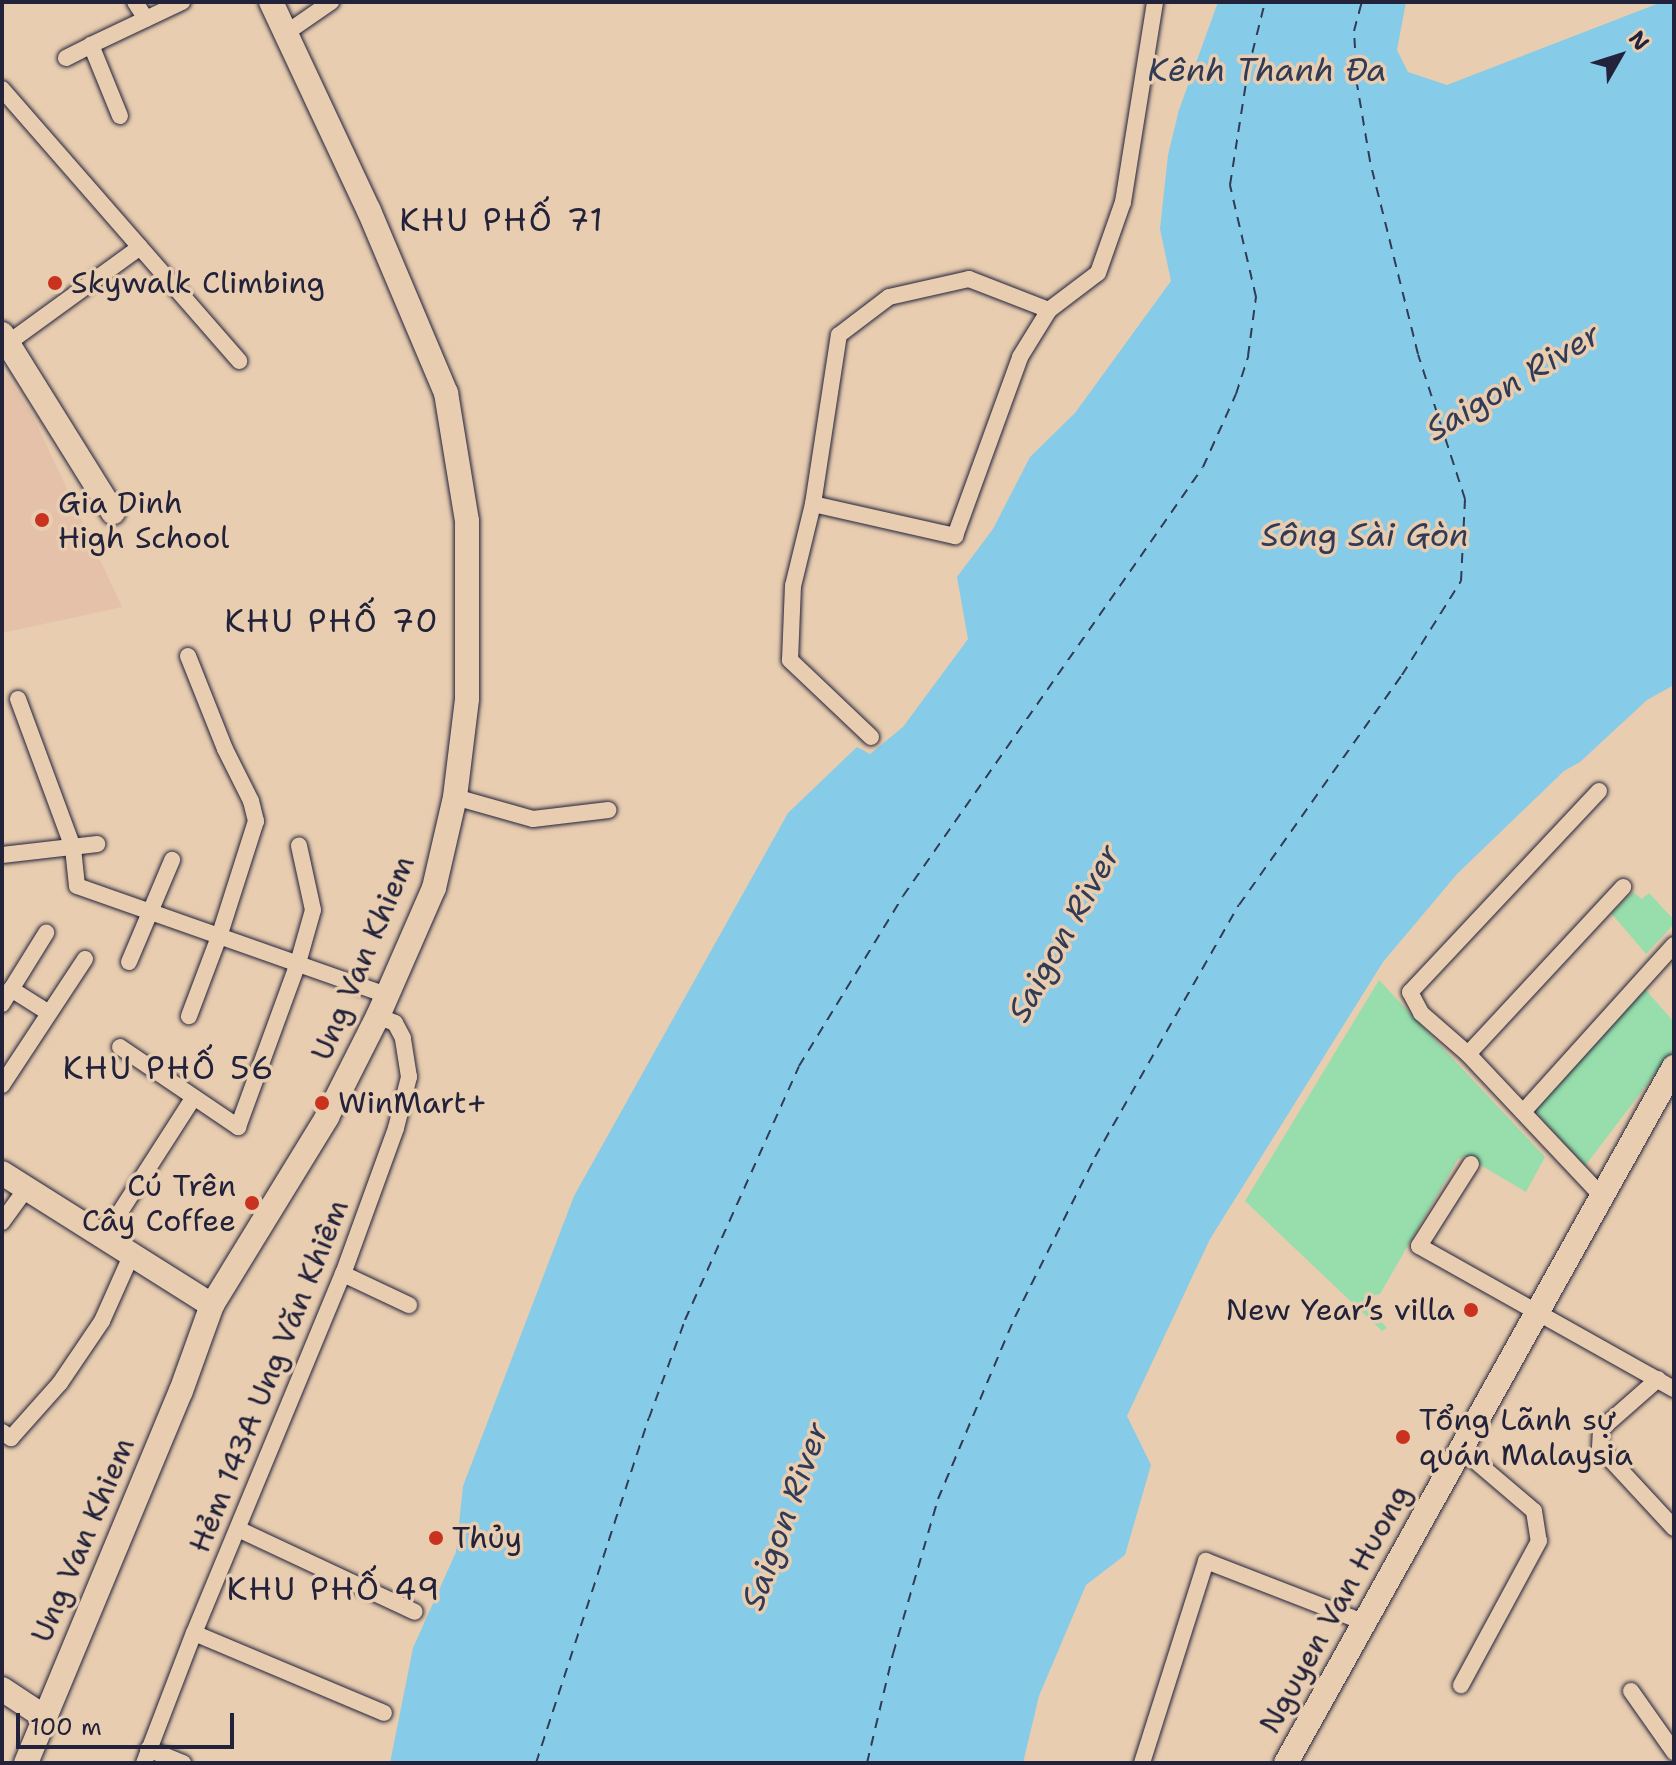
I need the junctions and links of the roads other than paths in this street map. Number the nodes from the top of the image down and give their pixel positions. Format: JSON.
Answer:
{"nodes":[{"id":1,"x":135,"y":2,"type":"edge"},
{"id":2,"x":182,"y":2,"type":"edge"},
{"id":3,"x":271,"y":2,"type":"edge"},
{"id":4,"x":331,"y":2,"type":"edge"},
{"id":5,"x":1155,"y":2,"type":"edge"},
{"id":6,"x":146,"y":19,"type":"junction"},
{"id":7,"x":286,"y":33,"type":"junction"},
{"id":8,"x":91,"y":45,"type":"junction"},
{"id":9,"x":66,"y":58,"type":"dead end"},
{"id":10,"x":2,"y":89,"type":"edge"},
{"id":11,"x":120,"y":116,"type":"dead end"},
{"id":12,"x":140,"y":247,"type":"junction"},
{"id":13,"x":1049,"y":310,"type":"junction"},
{"id":14,"x":5,"y":338,"type":"edge"},
{"id":15,"x":239,"y":361,"type":"dead end"},
{"id":16,"x":813,"y":504,"type":"junction"},
{"id":17,"x":113,"y":512,"type":"dead end"},
{"id":18,"x":188,"y":656,"type":"dead end"},
{"id":19,"x":18,"y":699,"type":"dead end"},
{"id":20,"x":871,"y":737,"type":"dead end"},
{"id":21,"x":1599,"y":791,"type":"dead end"},
{"id":22,"x":455,"y":797,"type":"junction"},
{"id":23,"x":608,"y":810,"type":"dead end"},
{"id":24,"x":97,"y":844,"type":"dead end"},
{"id":25,"x":299,"y":846,"type":"dead end"},
{"id":26,"x":73,"y":848,"type":"junction"},
{"id":27,"x":2,"y":853,"type":"edge"},
{"id":28,"x":172,"y":860,"type":"dead end"},
{"id":29,"x":1623,"y":887,"type":"dead end"},
{"id":30,"x":150,"y":910,"type":"junction"},
{"id":31,"x":46,"y":933,"type":"dead end"},
{"id":32,"x":220,"y":934,"type":"junction"},
{"id":33,"x":1674,"y":945,"type":"edge"},
{"id":34,"x":85,"y":959,"type":"dead end"},
{"id":35,"x":129,"y":962,"type":"dead end"},
{"id":36,"x":298,"y":963,"type":"junction"},
{"id":37,"x":11,"y":989,"type":"junction"},
{"id":38,"x":2,"y":1004,"type":"edge"},
{"id":39,"x":382,"y":1005,"type":"junction"},
{"id":40,"x":49,"y":1013,"type":"junction"},
{"id":41,"x":189,"y":1016,"type":"dead end"},
{"id":42,"x":120,"y":1047,"type":"dead end"},
{"id":43,"x":1468,"y":1054,"type":"junction"},
{"id":44,"x":1674,"y":1067,"type":"edge"},
{"id":45,"x":2,"y":1085,"type":"edge"},
{"id":46,"x":194,"y":1097,"type":"junction"},
{"id":47,"x":1523,"y":1112,"type":"junction"},
{"id":48,"x":1471,"y":1164,"type":"dead end"},
{"id":49,"x":2,"y":1173,"type":"edge"},
{"id":50,"x":25,"y":1190,"type":"junction"},
{"id":51,"x":1601,"y":1195,"type":"junction"},
{"id":52,"x":2,"y":1222,"type":"edge"},
{"id":53,"x":104,"y":1237,"type":"junction"},
{"id":54,"x":131,"y":1256,"type":"junction"},
{"id":55,"x":343,"y":1274,"type":"junction"},
{"id":56,"x":212,"y":1305,"type":"junction"},
{"id":57,"x":409,"y":1305,"type":"dead end"},
{"id":58,"x":1536,"y":1310,"type":"junction"},
{"id":59,"x":1658,"y":1379,"type":"junction"},
{"id":60,"x":1674,"y":1389,"type":"edge"},
{"id":61,"x":5,"y":1439,"type":"edge"},
{"id":62,"x":1460,"y":1448,"type":"junction"},
{"id":63,"x":1674,"y":1528,"type":"edge"},
{"id":64,"x":238,"y":1529,"type":"junction"},
{"id":65,"x":415,"y":1612,"type":"dead end"},
{"id":66,"x":1366,"y":1623,"type":"junction"},
{"id":67,"x":194,"y":1633,"type":"junction"},
{"id":68,"x":1461,"y":1685,"type":"dead end"},
{"id":69,"x":2,"y":1689,"type":"edge"},
{"id":70,"x":1631,"y":1691,"type":"dead end"},
{"id":71,"x":384,"y":1713,"type":"dead end"},
{"id":72,"x":43,"y":1716,"type":"junction"},
{"id":73,"x":1674,"y":1752,"type":"edge"},
{"id":74,"x":146,"y":1756,"type":"edge"},
{"id":75,"x":26,"y":1763,"type":"edge"},
{"id":76,"x":183,"y":1763,"type":"edge"},
{"id":77,"x":1142,"y":1763,"type":"edge"},
{"id":78,"x":1286,"y":1763,"type":"edge"}],
"edges":[{"from":1,"to":6,"type":"street"},
{"from":2,"to":6,"type":"street"},
{"from":3,"to":7,"type":"main road","name":"Ung Van Khiem"},
{"from":4,"to":7,"type":"street"},
{"from":5,"to":13,"type":"street"},
{"from":6,"to":8,"type":"street"},
{"from":7,"to":22,"type":"main road","name":"Ung Van Khiem"},
{"from":8,"to":9,"type":"street"},
{"from":8,"to":11,"type":"street"},
{"from":10,"to":12,"type":"street"},
{"from":12,"to":14,"type":"street"},
{"from":12,"to":15,"type":"street"},
{"from":13,"to":16,"type":"street"},
{"from":13,"to":16,"type":"street"},
{"from":14,"to":17,"type":"main road"},
{"from":16,"to":20,"type":"street"},
{"from":18,"to":32,"type":"street"},
{"from":19,"to":26,"type":"street"},
{"from":21,"to":43,"type":"street"},
{"from":22,"to":23,"type":"street"},
{"from":22,"to":39,"type":"main road","name":"Ung Van Khiem"},
{"from":24,"to":26,"type":"street"},
{"from":25,"to":36,"type":"street"},
{"from":26,"to":27,"type":"street"},
{"from":26,"to":30,"type":"street"},
{"from":28,"to":30,"type":"street"},
{"from":29,"to":43,"type":"street"},
{"from":30,"to":32,"type":"street"},
{"from":30,"to":35,"type":"street"},
{"from":31,"to":37,"type":"street"},
{"from":32,"to":36,"type":"street"},
{"from":32,"to":41,"type":"street"},
{"from":33,"to":47,"type":"street"},
{"from":34,"to":40,"type":"street"},
{"from":36,"to":39,"type":"street"},
{"from":36,"to":46,"type":"street"},
{"from":37,"to":38,"type":"street"},
{"from":37,"to":40,"type":"street"},
{"from":39,"to":55,"type":"street","name":"Hẻm 143A Ung Văn Khiêm"},
{"from":39,"to":56,"type":"main road","name":"Ung Van Khiem"},
{"from":40,"to":45,"type":"street"},
{"from":42,"to":46,"type":"street"},
{"from":43,"to":47,"type":"street"},
{"from":44,"to":51,"type":"main road","name":"Nguyen Van Huong"},
{"from":46,"to":53,"type":"street"},
{"from":47,"to":51,"type":"street"},
{"from":48,"to":58,"type":"street"},
{"from":49,"to":50,"type":"main road"},
{"from":50,"to":52,"type":"street"},
{"from":50,"to":53,"type":"main road"},
{"from":51,"to":58,"type":"main road","name":"Nguyen Van Huong"},
{"from":53,"to":54,"type":"main road"},
{"from":54,"to":56,"type":"main road"},
{"from":54,"to":61,"type":"street"},
{"from":55,"to":57,"type":"street"},
{"from":55,"to":64,"type":"street","name":"Hẻm 143A Ung Văn Khiêm"},
{"from":56,"to":72,"type":"main road","name":"Ung Van Khiem"},
{"from":58,"to":59,"type":"street"},
{"from":58,"to":62,"type":"main road","name":"Nguyen Van Huong"},
{"from":59,"to":60,"type":"street"},
{"from":59,"to":63,"type":"street"},
{"from":62,"to":66,"type":"main road","name":"Nguyen Van Huong"},
{"from":62,"to":68,"type":"street"},
{"from":64,"to":65,"type":"street"},
{"from":64,"to":67,"type":"street","name":"Hẻm 143A Ung Văn Khiêm"},
{"from":66,"to":77,"type":"street"},
{"from":66,"to":78,"type":"main road","name":"Nguyen Van Huong"},
{"from":67,"to":71,"type":"street"},
{"from":67,"to":74,"type":"street","name":"Hẻm 143A Ung Văn Khiêm"},
{"from":69,"to":72,"type":"main road"},
{"from":70,"to":73,"type":"street"},
{"from":72,"to":75,"type":"main road","name":"Ung Van Khiem"},
{"from":74,"to":76,"type":"street"}]}
